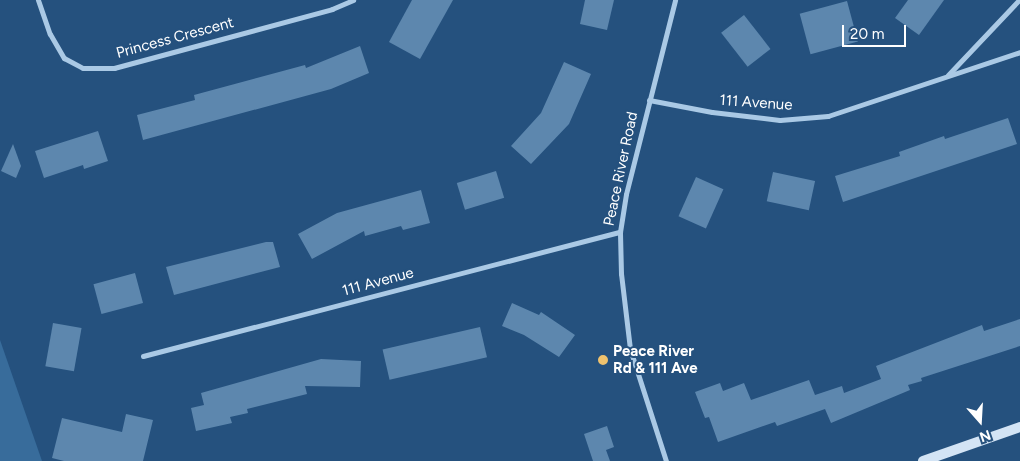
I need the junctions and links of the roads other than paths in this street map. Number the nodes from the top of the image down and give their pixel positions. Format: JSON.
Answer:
{"nodes":[{"id":1,"x":38,"y":0,"type":"edge"},
{"id":2,"x":353,"y":0,"type":"edge"},
{"id":3,"x":675,"y":0,"type":"edge"},
{"id":4,"x":1019,"y":0,"type":"edge"},
{"id":5,"x":1020,"y":52,"type":"edge"},
{"id":6,"x":946,"y":78,"type":"junction"},
{"id":7,"x":649,"y":100,"type":"junction"},
{"id":8,"x":620,"y":232,"type":"junction"},
{"id":9,"x":143,"y":356,"type":"dead end"},
{"id":10,"x":1020,"y":428,"type":"edge"},
{"id":11,"x":666,"y":461,"type":"edge"},
{"id":12,"x":923,"y":461,"type":"edge"}],
"edges":[{"from":1,"to":2,"type":"street","name":"Princess Crescent"},
{"from":3,"to":7,"type":"street","name":"Peace River Road"},
{"from":4,"to":6,"type":"street","name":"111 Avenue"},
{"from":5,"to":6,"type":"street","name":"111 Avenue"},
{"from":6,"to":7,"type":"street","name":"111 Avenue"},
{"from":7,"to":8,"type":"street","name":"Peace River Road"},
{"from":8,"to":9,"type":"street","name":"111 Avenue"},
{"from":8,"to":11,"type":"street","name":"Peace River Road"},
{"from":10,"to":12,"type":"street"}]}
